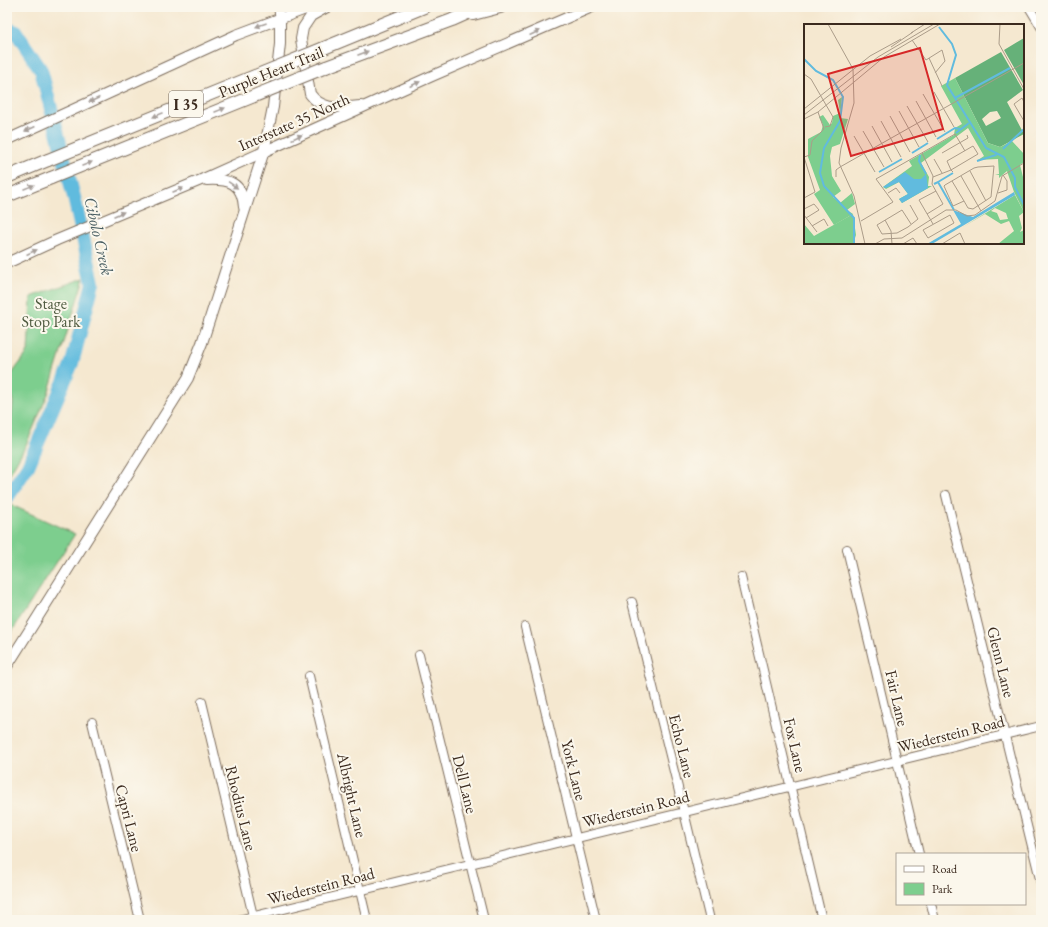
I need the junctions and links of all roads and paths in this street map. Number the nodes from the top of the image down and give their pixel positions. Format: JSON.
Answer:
{"nodes":[{"id":1,"x":278,"y":7,"type":"edge"},
{"id":2,"x":311,"y":7,"type":"edge"},
{"id":3,"x":327,"y":7,"type":"edge"},
{"id":4,"x":424,"y":7,"type":"edge"},
{"id":5,"x":481,"y":7,"type":"edge"},
{"id":6,"x":500,"y":7,"type":"edge"},
{"id":7,"x":592,"y":7,"type":"edge"},
{"id":8,"x":1029,"y":7,"type":"edge"},
{"id":9,"x":280,"y":18,"type":"junction"},
{"id":10,"x":452,"y":20,"type":"junction"},
{"id":11,"x":1041,"y":27,"type":"edge"},
{"id":12,"x":369,"y":106,"type":"junction"},
{"id":13,"x":7,"y":140,"type":"edge"},
{"id":14,"x":264,"y":151,"type":"junction"},
{"id":15,"x":7,"y":177,"type":"edge"},
{"id":16,"x":201,"y":180,"type":"junction"},
{"id":17,"x":7,"y":196,"type":"edge"},
{"id":18,"x":244,"y":215,"type":"junction"},
{"id":19,"x":7,"y":263,"type":"edge"},
{"id":20,"x":946,"y":495,"type":"dead end"},
{"id":21,"x":847,"y":549,"type":"dead end"},
{"id":22,"x":741,"y":577,"type":"dead end"},
{"id":23,"x":632,"y":602,"type":"dead end"},
{"id":24,"x":525,"y":627,"type":"dead end"},
{"id":25,"x":419,"y":655,"type":"dead end"},
{"id":26,"x":7,"y":666,"type":"edge"},
{"id":27,"x":309,"y":676,"type":"dead end"},
{"id":28,"x":202,"y":702,"type":"dead end"},
{"id":29,"x":92,"y":722,"type":"dead end"},
{"id":30,"x":1041,"y":726,"type":"edge"},
{"id":31,"x":1005,"y":735,"type":"junction"},
{"id":32,"x":897,"y":761,"type":"junction"},
{"id":33,"x":791,"y":787,"type":"junction"},
{"id":34,"x":684,"y":812,"type":"junction"},
{"id":35,"x":576,"y":838,"type":"junction"},
{"id":36,"x":919,"y":853,"type":"edge"},
{"id":37,"x":471,"y":864,"type":"junction"},
{"id":38,"x":1041,"y":883,"type":"edge"},
{"id":39,"x":360,"y":890,"type":"junction"},
{"id":40,"x":931,"y":905,"type":"edge"},
{"id":41,"x":254,"y":918,"type":"edge"},
{"id":42,"x":140,"y":920,"type":"edge"},
{"id":43,"x":238,"y":920,"type":"edge"},
{"id":44,"x":367,"y":920,"type":"edge"},
{"id":45,"x":484,"y":920,"type":"edge"},
{"id":46,"x":596,"y":920,"type":"edge"},
{"id":47,"x":710,"y":920,"type":"edge"},
{"id":48,"x":822,"y":920,"type":"edge"},
{"id":49,"x":935,"y":920,"type":"edge"}],
"edges":[{"from":1,"to":9,"type":"street"},
{"from":2,"to":9,"type":"main road"},
{"from":3,"to":12,"type":"main road"},
{"from":4,"to":15,"type":"highway","name":"Purple Heart Trail","number":"I 35","one_way":true,"bridge":true},
{"from":5,"to":10,"type":"highway","name":"Purple Heart Trail","number":"I 35"},
{"from":6,"to":10,"type":"highway"},
{"from":12,"to":7,"type":"main road","name":"Interstate 35 North","one_way":true},
{"from":8,"to":11,"type":"street"},
{"from":9,"to":13,"type":"main road","one_way":true},
{"from":9,"to":14,"type":"main road"},
{"from":17,"to":10,"type":"highway","name":"Purple Heart Trail","number":"I 35","one_way":true,"bridge":true},
{"from":14,"to":12,"type":"main road","name":"Interstate 35 North","one_way":true},
{"from":14,"to":16,"type":"main road","name":"Interstate 35 North"},
{"from":14,"to":18,"type":"main road"},
{"from":16,"to":18,"type":"main road","one_way":true},
{"from":19,"to":16,"type":"main road","name":"Interstate 35 North","one_way":true},
{"from":18,"to":26,"type":"main road"},
{"from":20,"to":31,"type":"street","name":"Glenn Lane"},
{"from":21,"to":32,"type":"street","name":"Fair Lane"},
{"from":22,"to":33,"type":"street","name":"Fox Lane"},
{"from":23,"to":34,"type":"street","name":"Echo Lane"},
{"from":24,"to":35,"type":"street","name":"York Lane"},
{"from":25,"to":37,"type":"street","name":"Dell Lane"},
{"from":27,"to":39,"type":"street","name":"Albright Lane"},
{"from":28,"to":41,"type":"street","name":"Rhodius Lane"},
{"from":29,"to":42,"type":"street","name":"Capri Lane"},
{"from":30,"to":31,"type":"street","name":"Wiederstein Road"},
{"from":31,"to":32,"type":"street","name":"Wiederstein Road"},
{"from":31,"to":38,"type":"street","name":"Glenn Lane"},
{"from":32,"to":33,"type":"street","name":"Wiederstein Road"},
{"from":32,"to":36,"type":"street","name":"Fair Lane"},
{"from":33,"to":34,"type":"street","name":"Wiederstein Road"},
{"from":33,"to":48,"type":"street","name":"Fox Lane"},
{"from":34,"to":35,"type":"street","name":"Wiederstein Road"},
{"from":34,"to":47,"type":"street","name":"Echo Lane"},
{"from":35,"to":37,"type":"street","name":"Wiederstein Road"},
{"from":35,"to":46,"type":"street","name":"York Lane"},
{"from":37,"to":39,"type":"street","name":"Wiederstein Road"},
{"from":37,"to":45,"type":"street","name":"Dell Lane"},
{"from":39,"to":41,"type":"street","name":"Wiederstein Road"},
{"from":39,"to":44,"type":"street","name":"Albright Lane"},
{"from":40,"to":49,"type":"street"},
{"from":41,"to":43,"type":"street","name":"Wiederstein Road"}]}
